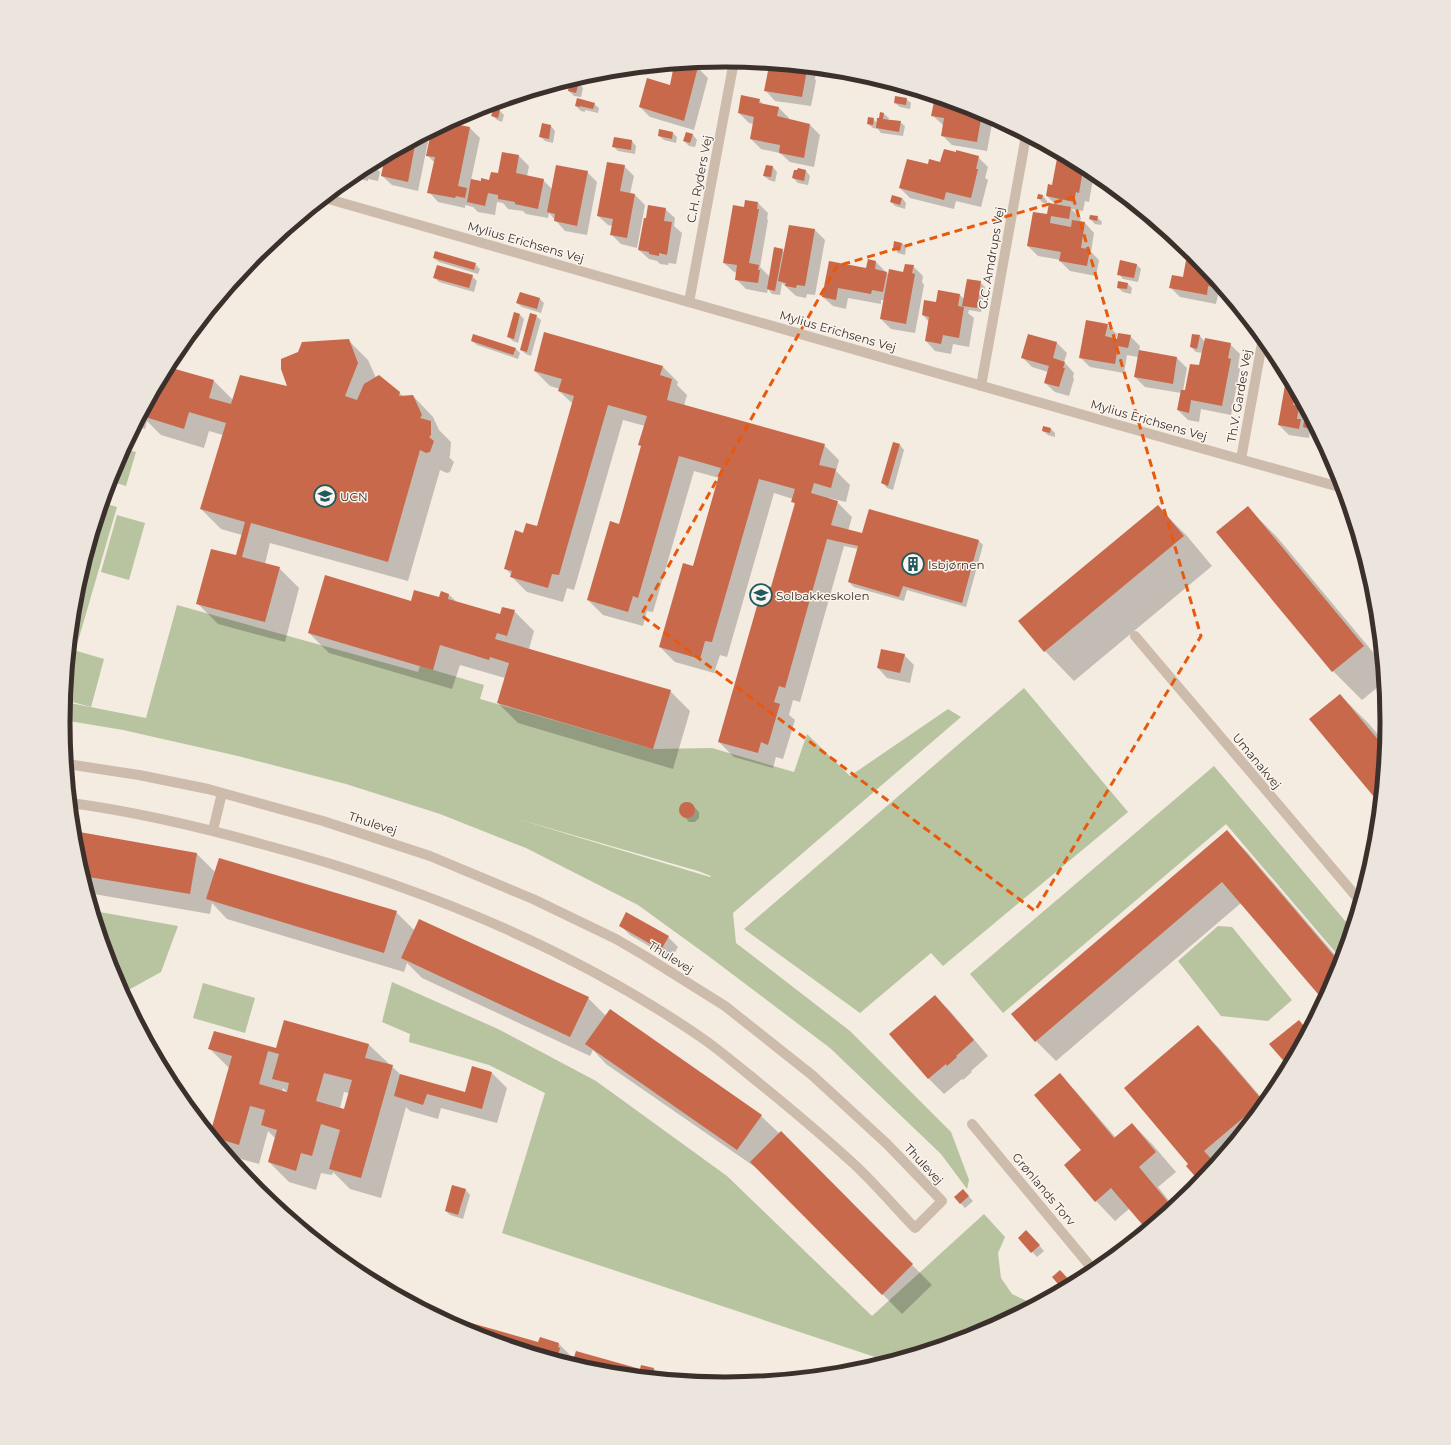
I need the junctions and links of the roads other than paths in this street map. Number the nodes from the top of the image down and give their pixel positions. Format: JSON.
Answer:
{"nodes":[{"id":1,"x":733,"y":67,"type":"edge"},
{"id":2,"x":1025,"y":140,"type":"edge"},
{"id":3,"x":330,"y":199,"type":"edge"},
{"id":4,"x":689,"y":302,"type":"junction"},
{"id":5,"x":1262,"y":345,"type":"edge"},
{"id":6,"x":981,"y":386,"type":"junction"},
{"id":7,"x":1241,"y":459,"type":"junction"},
{"id":8,"x":1336,"y":486,"type":"edge"},
{"id":9,"x":1135,"y":636,"type":"dead end"},
{"id":10,"x":71,"y":765,"type":"edge"},
{"id":11,"x":222,"y":792,"type":"junction"},
{"id":12,"x":76,"y":804,"type":"edge"},
{"id":13,"x":213,"y":830,"type":"junction"},
{"id":14,"x":1357,"y":898,"type":"edge"},
{"id":15,"x":972,"y":1124,"type":"dead end"},
{"id":16,"x":1091,"y":1267,"type":"edge"}],
"edges":[{"from":1,"to":4,"type":"street","name":"C.H. Ryders Vej"},
{"from":2,"to":6,"type":"street","name":"G.C. Amdrups Vej"},
{"from":3,"to":4,"type":"street","name":"Mylius Erichsens Vej"},
{"from":4,"to":6,"type":"street","name":"Mylius Erichsens Vej"},
{"from":5,"to":7,"type":"street","name":"Th.V. Gardes Vej"},
{"from":6,"to":7,"type":"street","name":"Mylius Erichsens Vej"},
{"from":7,"to":8,"type":"street","name":"Mylius Erichsens Vej"},
{"from":9,"to":14,"type":"street","name":"Umanakvej"},
{"from":10,"to":11,"type":"street","name":"Thulevej"},
{"from":11,"to":13,"type":"street"},
{"from":11,"to":13,"type":"street","name":"Thulevej"},
{"from":12,"to":13,"type":"street","name":"Thulevej"},
{"from":15,"to":16,"type":"street","name":"Grønlands Torv"}]}
